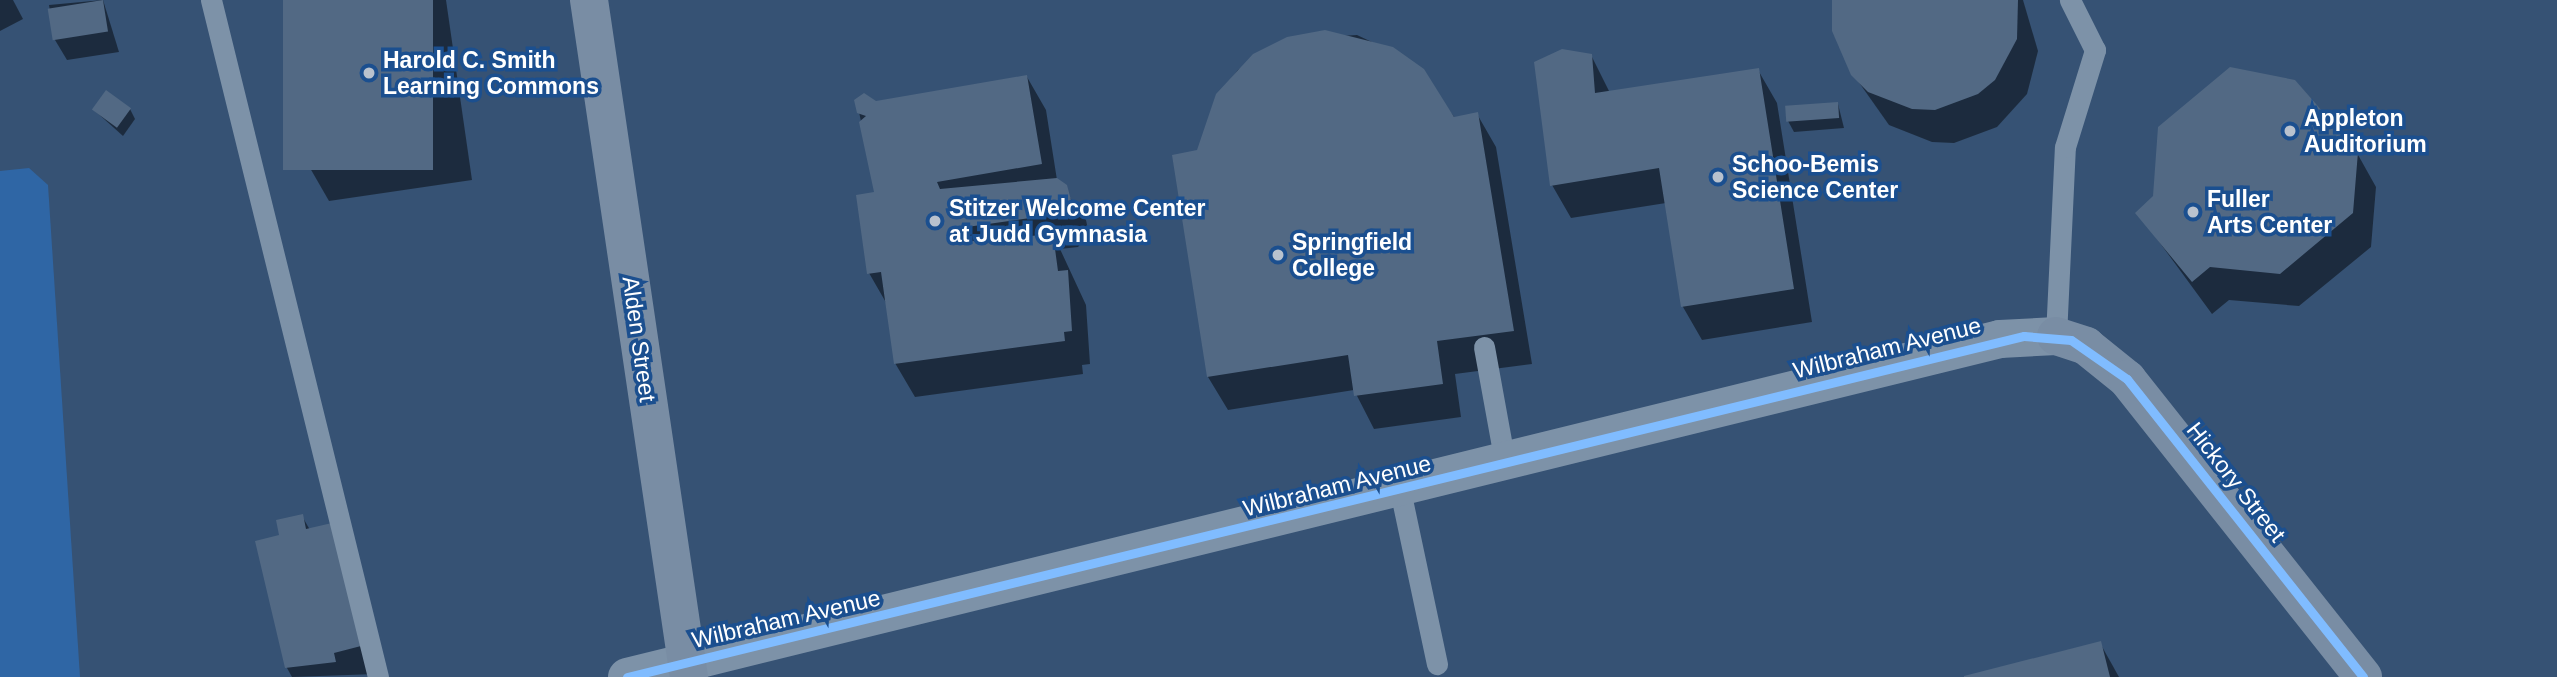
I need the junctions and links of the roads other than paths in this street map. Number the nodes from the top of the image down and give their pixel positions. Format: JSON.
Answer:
{"nodes":[{"id":1,"x":211,"y":0,"type":"edge"},
{"id":2,"x":589,"y":0,"type":"edge"},
{"id":3,"x":2070,"y":0,"type":"edge"},
{"id":4,"x":2056,"y":337,"type":"junction"},
{"id":5,"x":1484,"y":347,"type":"dead end"},
{"id":6,"x":1506,"y":464,"type":"junction"},
{"id":7,"x":1400,"y":490,"type":"junction"},
{"id":8,"x":1437,"y":664,"type":"dead end"},
{"id":9,"x":688,"y":669,"type":"edge"},
{"id":10,"x":378,"y":677,"type":"edge"},
{"id":11,"x":627,"y":677,"type":"edge"},
{"id":12,"x":2363,"y":677,"type":"edge"}],
"edges":[{"from":1,"to":10,"type":"lane"},
{"from":2,"to":9,"type":"main road","name":"Alden Street"},
{"from":3,"to":4,"type":"lane"},
{"from":4,"to":6,"type":"street","name":"Wilbraham Avenue"},
{"from":4,"to":12,"type":"main road","name":"Hickory Street"},
{"from":5,"to":6,"type":"lane"},
{"from":6,"to":7,"type":"street","name":"Wilbraham Avenue"},
{"from":7,"to":8,"type":"lane"},
{"from":7,"to":9,"type":"street","name":"Wilbraham Avenue"},
{"from":9,"to":11,"type":"street","name":"Wilbraham Avenue"}]}
